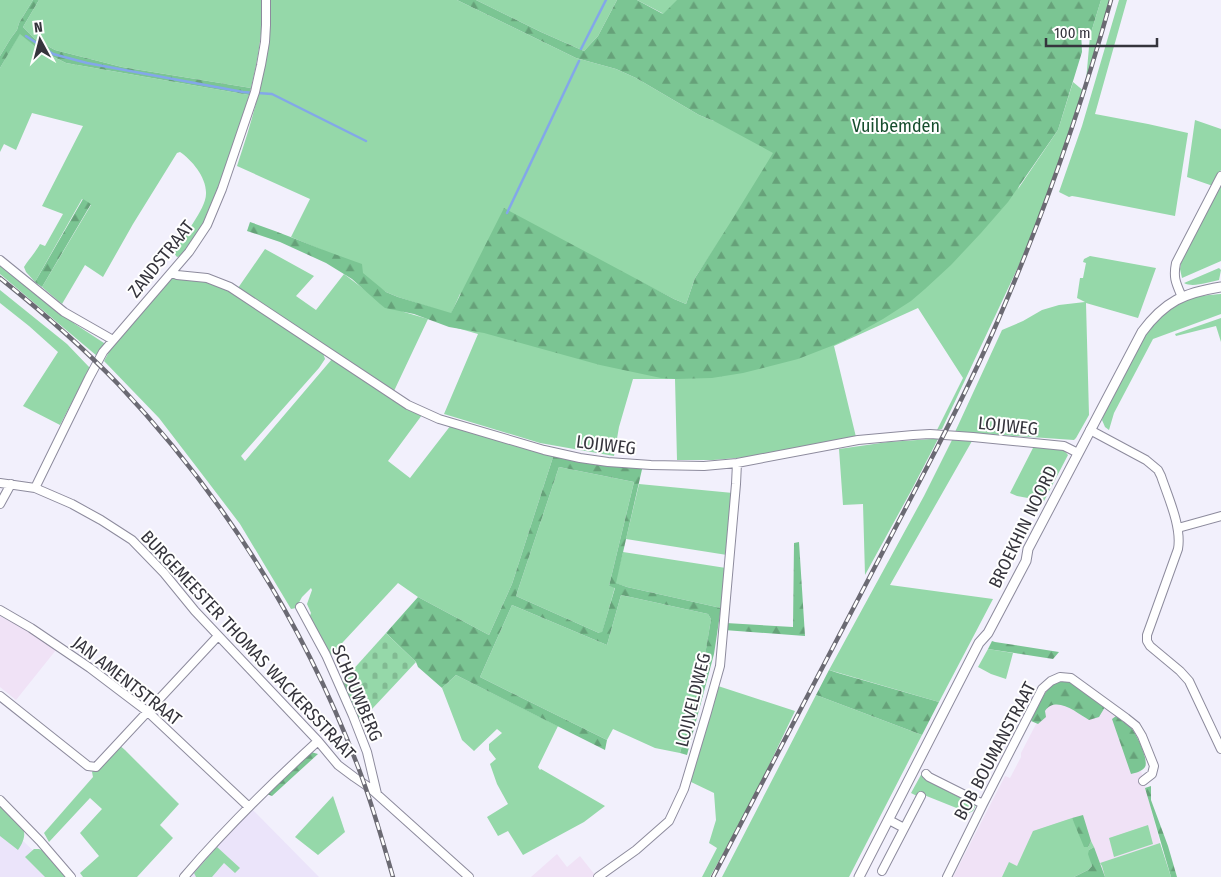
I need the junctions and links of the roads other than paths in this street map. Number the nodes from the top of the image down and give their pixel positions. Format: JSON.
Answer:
{"nodes":[{"id":1,"x":266,"y":0,"type":"edge"},
{"id":2,"x":1221,"y":176,"type":"edge"},
{"id":3,"x":0,"y":260,"type":"edge"},
{"id":4,"x":172,"y":272,"type":"junction"},
{"id":5,"x":1221,"y":287,"type":"edge"},
{"id":6,"x":1182,"y":297,"type":"junction"},
{"id":7,"x":113,"y":340,"type":"junction"},
{"id":8,"x":1090,"y":430,"type":"junction"},
{"id":9,"x":1078,"y":453,"type":"junction"},
{"id":10,"x":737,"y":463,"type":"junction"},
{"id":11,"x":0,"y":483,"type":"edge"},
{"id":12,"x":11,"y":484,"type":"junction"},
{"id":13,"x":35,"y":488,"type":"junction"},
{"id":14,"x":0,"y":504,"type":"edge"},
{"id":15,"x":1221,"y":516,"type":"edge"},
{"id":16,"x":1178,"y":528,"type":"junction"},
{"id":17,"x":300,"y":607,"type":"dead end"},
{"id":18,"x":0,"y":610,"type":"edge"},
{"id":19,"x":218,"y":636,"type":"junction"},
{"id":20,"x":0,"y":696,"type":"edge"},
{"id":21,"x":148,"y":712,"type":"junction"},
{"id":22,"x":318,"y":741,"type":"junction"},
{"id":23,"x":1221,"y":749,"type":"edge"},
{"id":24,"x":926,"y":774,"type":"dead end"},
{"id":25,"x":1143,"y":781,"type":"dead end"},
{"id":26,"x":377,"y":794,"type":"junction"},
{"id":27,"x":921,"y":796,"type":"dead end"},
{"id":28,"x":0,"y":800,"type":"edge"},
{"id":29,"x":983,"y":804,"type":"junction"},
{"id":30,"x":249,"y":807,"type":"junction"},
{"id":31,"x":889,"y":820,"type":"junction"},
{"id":32,"x":904,"y":828,"type":"junction"},
{"id":33,"x":882,"y":871,"type":"dead end"},
{"id":34,"x":71,"y":877,"type":"edge"},
{"id":35,"x":184,"y":877,"type":"edge"},
{"id":36,"x":469,"y":877,"type":"edge"},
{"id":37,"x":598,"y":877,"type":"edge"},
{"id":38,"x":859,"y":877,"type":"edge"},
{"id":39,"x":947,"y":877,"type":"edge"}],
"edges":[{"from":1,"to":4,"type":"street","name":"ZANDSTRAAT"},
{"from":2,"to":6,"type":"street"},
{"from":3,"to":7,"type":"street"},
{"from":4,"to":7,"type":"street","name":"ZANDSTRAAT"},
{"from":4,"to":10,"type":"street","name":"LOIJWEG"},
{"from":5,"to":6,"type":"street","name":"BROEKHIN NOORD"},
{"from":6,"to":8,"type":"street","name":"BROEKHIN NOORD"},
{"from":7,"to":13,"type":"street","name":"ZANDSTRAAT"},
{"from":8,"to":9,"type":"street","name":"BROEKHIN NOORD"},
{"from":8,"to":16,"type":"street"},
{"from":9,"to":10,"type":"street","name":"LOIJWEG"},
{"from":9,"to":31,"type":"street","name":"BROEKHIN NOORD"},
{"from":10,"to":37,"type":"street","name":"LOIJVELDWEG"},
{"from":11,"to":12,"type":"street","name":"BURGEMEESTER THOMAS WACKERSSTRAAT"},
{"from":12,"to":13,"type":"street","name":"BURGEMEESTER THOMAS WACKERSSTRAAT"},
{"from":12,"to":14,"type":"street"},
{"from":13,"to":19,"type":"street","name":"BURGEMEESTER THOMAS WACKERSSTRAAT"},
{"from":15,"to":16,"type":"street"},
{"from":16,"to":23,"type":"street"},
{"from":17,"to":26,"type":"street","name":"SCHOUWBERG"},
{"from":18,"to":21,"type":"street","name":"JAN AMENTSTRAAT"},
{"from":19,"to":21,"type":"street"},
{"from":19,"to":22,"type":"street","name":"BURGEMEESTER THOMAS WACKERSSTRAAT"},
{"from":20,"to":21,"type":"street"},
{"from":21,"to":30,"type":"street","name":"JAN AMENTSTRAAT"},
{"from":22,"to":26,"type":"street","name":"BURGEMEESTER THOMAS WACKERSSTRAAT"},
{"from":22,"to":30,"type":"street"},
{"from":24,"to":29,"type":"street"},
{"from":25,"to":29,"type":"street","name":"BOB BOUMANSTRAAT"},
{"from":26,"to":36,"type":"street"},
{"from":27,"to":32,"type":"street"},
{"from":28,"to":34,"type":"street"},
{"from":29,"to":39,"type":"street","name":"BOB BOUMANSTRAAT"},
{"from":30,"to":35,"type":"street"},
{"from":31,"to":32,"type":"street"},
{"from":31,"to":38,"type":"street","name":"BROEKHIN NOORD"},
{"from":32,"to":33,"type":"street"}]}
